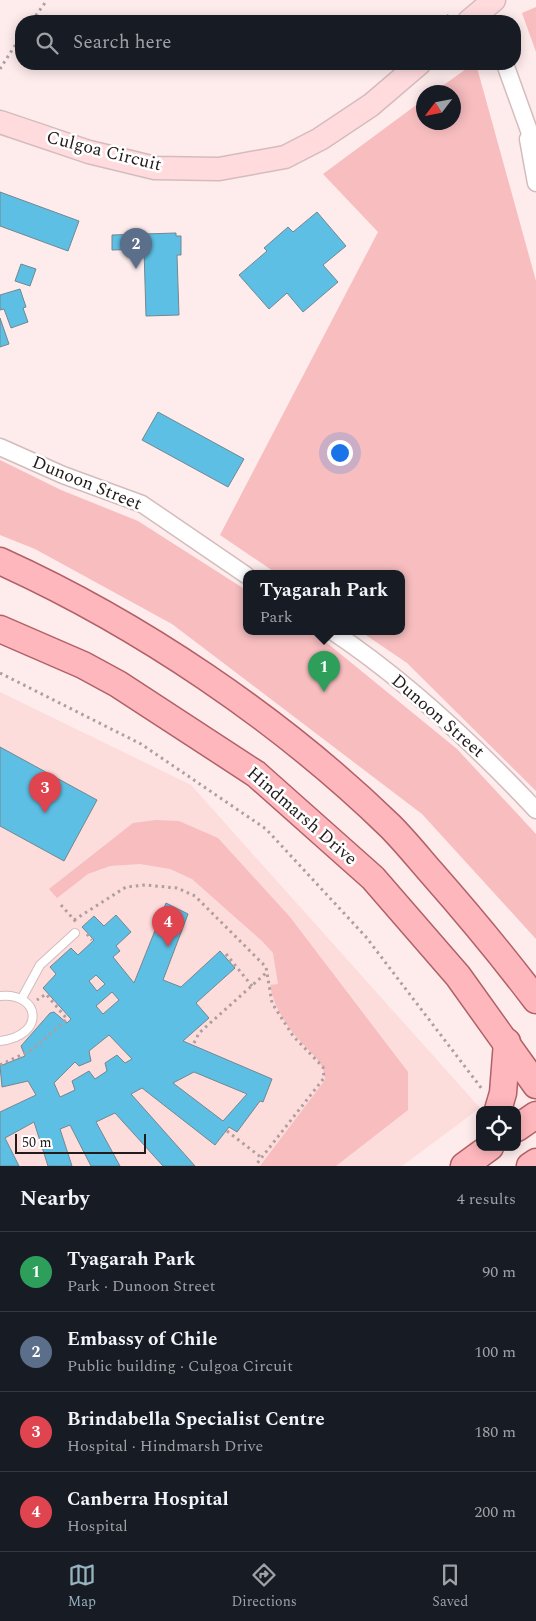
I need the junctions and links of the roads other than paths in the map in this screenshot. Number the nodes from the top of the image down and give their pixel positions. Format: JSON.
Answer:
{"nodes":[{"id":1,"x":413,"y":70,"type":"edge"},
{"id":2,"x":507,"y":70,"type":"edge"},
{"id":3,"x":0,"y":122,"type":"edge"},
{"id":4,"x":526,"y":127,"type":"junction"},
{"id":5,"x":536,"y":150,"type":"edge"},
{"id":6,"x":536,"y":183,"type":"edge"},
{"id":7,"x":0,"y":448,"type":"edge"},
{"id":8,"x":0,"y":561,"type":"edge"},
{"id":9,"x":243,"y":573,"type":"edge"},
{"id":10,"x":0,"y":629,"type":"edge"},
{"id":11,"x":337,"y":635,"type":"edge"},
{"id":12,"x":536,"y":810,"type":"edge"},
{"id":13,"x":75,"y":933,"type":"dead end"},
{"id":14,"x":489,"y":938,"type":"junction"},
{"id":15,"x":536,"y":969,"type":"edge"},
{"id":16,"x":0,"y":996,"type":"edge"},
{"id":17,"x":22,"y":998,"type":"junction"},
{"id":18,"x":536,"y":1000,"type":"edge"},
{"id":19,"x":0,"y":1041,"type":"edge"},
{"id":20,"x":507,"y":1042,"type":"junction"},
{"id":21,"x":536,"y":1085,"type":"edge"},
{"id":22,"x":501,"y":1102,"type":"edge"},
{"id":23,"x":536,"y":1114,"type":"edge"},
{"id":24,"x":521,"y":1125,"type":"edge"},
{"id":25,"x":476,"y":1150,"type":"edge"},
{"id":26,"x":485,"y":1151,"type":"edge"},
{"id":27,"x":536,"y":1162,"type":"edge"},
{"id":28,"x":464,"y":1166,"type":"edge"},
{"id":29,"x":530,"y":1166,"type":"edge"}],
"edges":[{"from":1,"to":3,"type":"street","name":"Culgoa Circuit"},
{"from":2,"to":4,"type":"street"},
{"from":4,"to":5,"type":"street"},
{"from":4,"to":6,"type":"street"},
{"from":7,"to":9,"type":"street","name":"Dunoon Street"},
{"from":8,"to":14,"type":"main road"},
{"from":10,"to":20,"type":"main road","name":"Hindmarsh Drive"},
{"from":11,"to":12,"type":"street","name":"Dunoon Street"},
{"from":13,"to":17,"type":"lane"},
{"from":14,"to":15,"type":"main road"},
{"from":14,"to":18,"type":"main road"},
{"from":16,"to":17,"type":"lane"},
{"from":17,"to":19,"type":"lane"},
{"from":20,"to":21,"type":"main road","name":"Hindmarsh Drive"},
{"from":20,"to":22,"type":"main road"},
{"from":23,"to":24,"type":"main road"},
{"from":25,"to":28,"type":"main road"},
{"from":26,"to":28,"type":"main road"},
{"from":27,"to":29,"type":"main road"}]}
